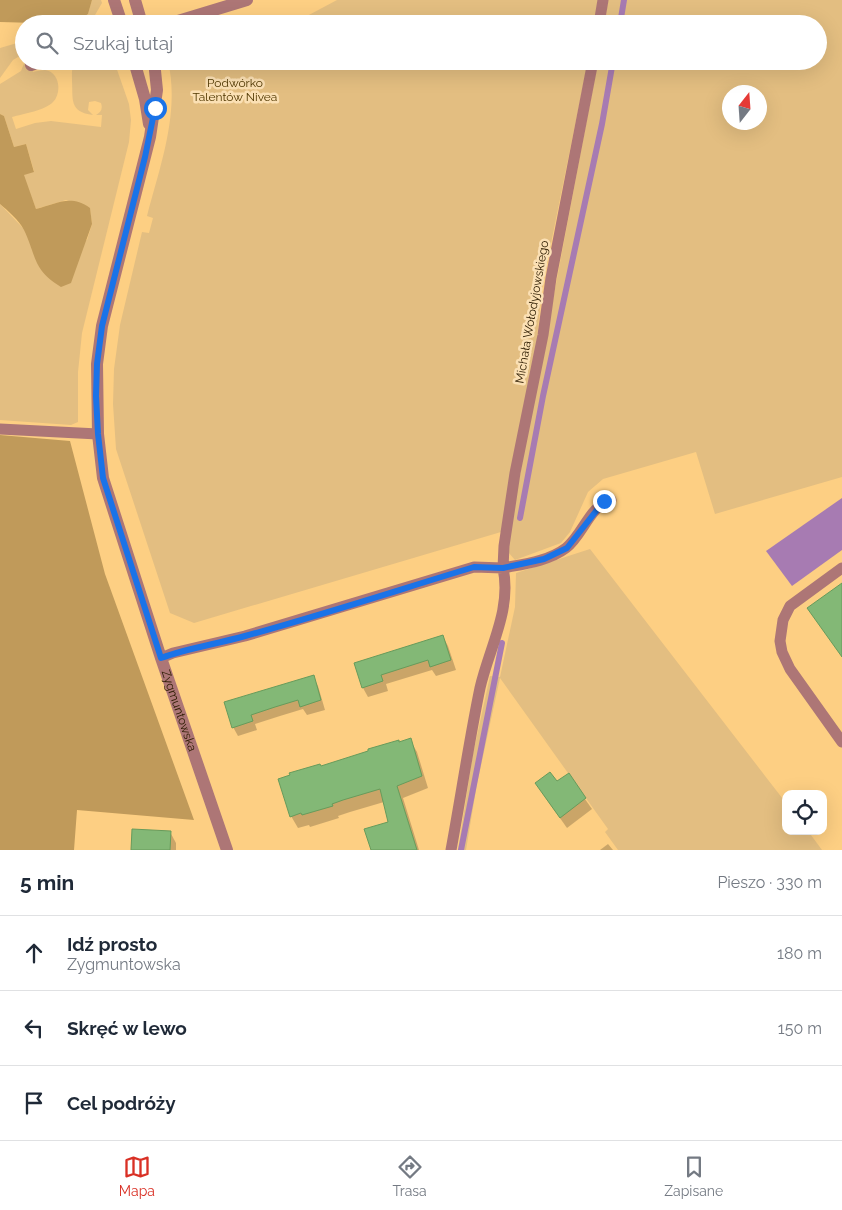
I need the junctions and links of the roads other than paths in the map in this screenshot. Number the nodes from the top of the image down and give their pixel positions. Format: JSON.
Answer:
{"nodes":[{"id":1,"x":114,"y":0,"type":"edge"},
{"id":2,"x":135,"y":0,"type":"edge"},
{"id":3,"x":247,"y":0,"type":"edge"},
{"id":4,"x":603,"y":0,"type":"edge"},
{"id":5,"x":119,"y":15,"type":"edge"},
{"id":6,"x":139,"y":15,"type":"edge"},
{"id":7,"x":198,"y":15,"type":"edge"},
{"id":8,"x":600,"y":15,"type":"edge"},
{"id":9,"x":136,"y":70,"type":"edge"},
{"id":10,"x":155,"y":70,"type":"edge"},
{"id":11,"x":591,"y":70,"type":"edge"},
{"id":12,"x":150,"y":131,"type":"junction"},
{"id":13,"x":0,"y":429,"type":"edge"},
{"id":14,"x":98,"y":434,"type":"junction"},
{"id":15,"x":611,"y":500,"type":"dead end"},
{"id":16,"x":503,"y":568,"type":"junction"},
{"id":17,"x":842,"y":568,"type":"edge"},
{"id":18,"x":161,"y":658,"type":"junction"},
{"id":19,"x":842,"y":742,"type":"edge"},
{"id":20,"x":227,"y":850,"type":"edge"},
{"id":21,"x":451,"y":850,"type":"edge"}],
"edges":[{"from":1,"to":5,"type":"street"},
{"from":2,"to":6,"type":"street"},
{"from":3,"to":7,"type":"street"},
{"from":4,"to":8,"type":"lane"},
{"from":9,"to":12,"type":"street","name":"Zygmuntowska"},
{"from":10,"to":12,"type":"street","name":"Zygmuntowska"},
{"from":11,"to":16,"type":"lane","name":"Michała Wołodyjowskiego"},
{"from":12,"to":14,"type":"street","name":"Zygmuntowska"},
{"from":13,"to":14,"type":"lane"},
{"from":14,"to":18,"type":"street","name":"Zygmuntowska"},
{"from":15,"to":16,"type":"lane"},
{"from":16,"to":18,"type":"lane"},
{"from":16,"to":21,"type":"lane","name":"Michała Wołodyjowskiego"},
{"from":17,"to":19,"type":"lane"},
{"from":18,"to":20,"type":"street","name":"Zygmuntowska"}]}
